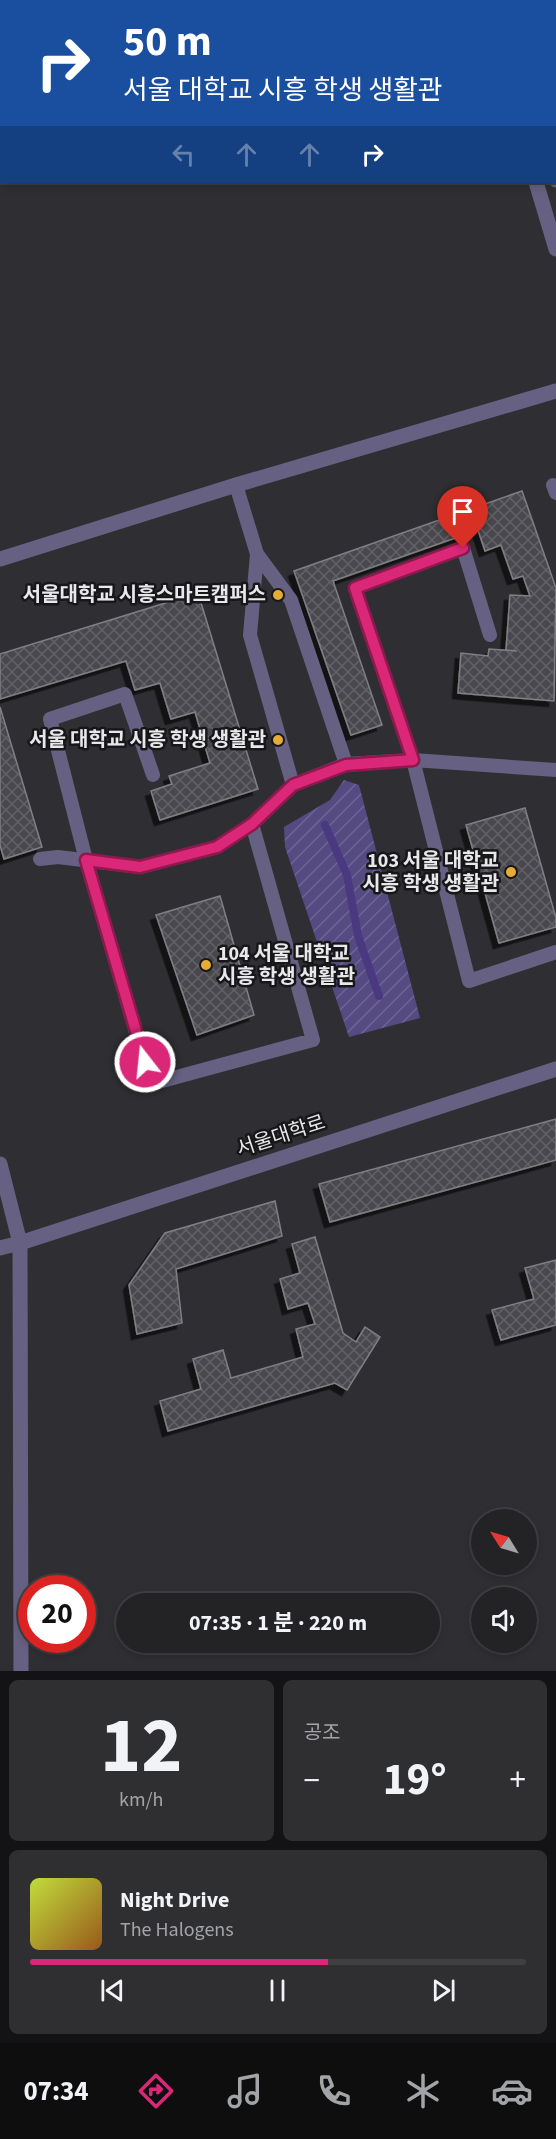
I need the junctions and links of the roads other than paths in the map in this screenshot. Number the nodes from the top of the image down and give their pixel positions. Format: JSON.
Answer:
{"nodes":[{"id":1,"x":536,"y":183,"type":"edge"},
{"id":2,"x":556,"y":249,"type":"edge"},
{"id":3,"x":556,"y":391,"type":"edge"},
{"id":4,"x":237,"y":485,"type":"junction"},
{"id":5,"x":257,"y":555,"type":"junction"},
{"id":6,"x":0,"y":559,"type":"edge"},
{"id":7,"x":490,"y":635,"type":"dead end"},
{"id":8,"x":413,"y":760,"type":"junction"},
{"id":9,"x":346,"y":765,"type":"junction"},
{"id":10,"x":556,"y":770,"type":"edge"},
{"id":11,"x":153,"y":775,"type":"dead end"},
{"id":12,"x":293,"y":785,"type":"junction"},
{"id":13,"x":252,"y":824,"type":"junction"},
{"id":14,"x":40,"y":859,"type":"dead end"},
{"id":15,"x":86,"y":860,"type":"junction"},
{"id":16,"x":556,"y":952,"type":"edge"},
{"id":17,"x":556,"y":1069,"type":"edge"},
{"id":18,"x":0,"y":1164,"type":"edge"},
{"id":19,"x":20,"y":1242,"type":"junction"},
{"id":20,"x":0,"y":1248,"type":"edge"},
{"id":21,"x":21,"y":1671,"type":"edge"}],
"edges":[{"from":1,"to":2,"type":"street"},
{"from":3,"to":4,"type":"street"},
{"from":4,"to":5,"type":"lane"},
{"from":4,"to":6,"type":"street"},
{"from":5,"to":9,"type":"lane"},
{"from":5,"to":12,"type":"lane"},
{"from":7,"to":8,"type":"lane"},
{"from":8,"to":9,"type":"lane"},
{"from":8,"to":10,"type":"lane"},
{"from":8,"to":16,"type":"lane"},
{"from":9,"to":12,"type":"lane"},
{"from":11,"to":15,"type":"lane"},
{"from":12,"to":13,"type":"lane"},
{"from":13,"to":15,"type":"lane"},
{"from":13,"to":15,"type":"lane"},
{"from":14,"to":15,"type":"lane"},
{"from":17,"to":19,"type":"street","name":"서울대학로"},
{"from":18,"to":19,"type":"street"},
{"from":19,"to":20,"type":"street","name":"서울대학로"},
{"from":19,"to":21,"type":"street"}]}
